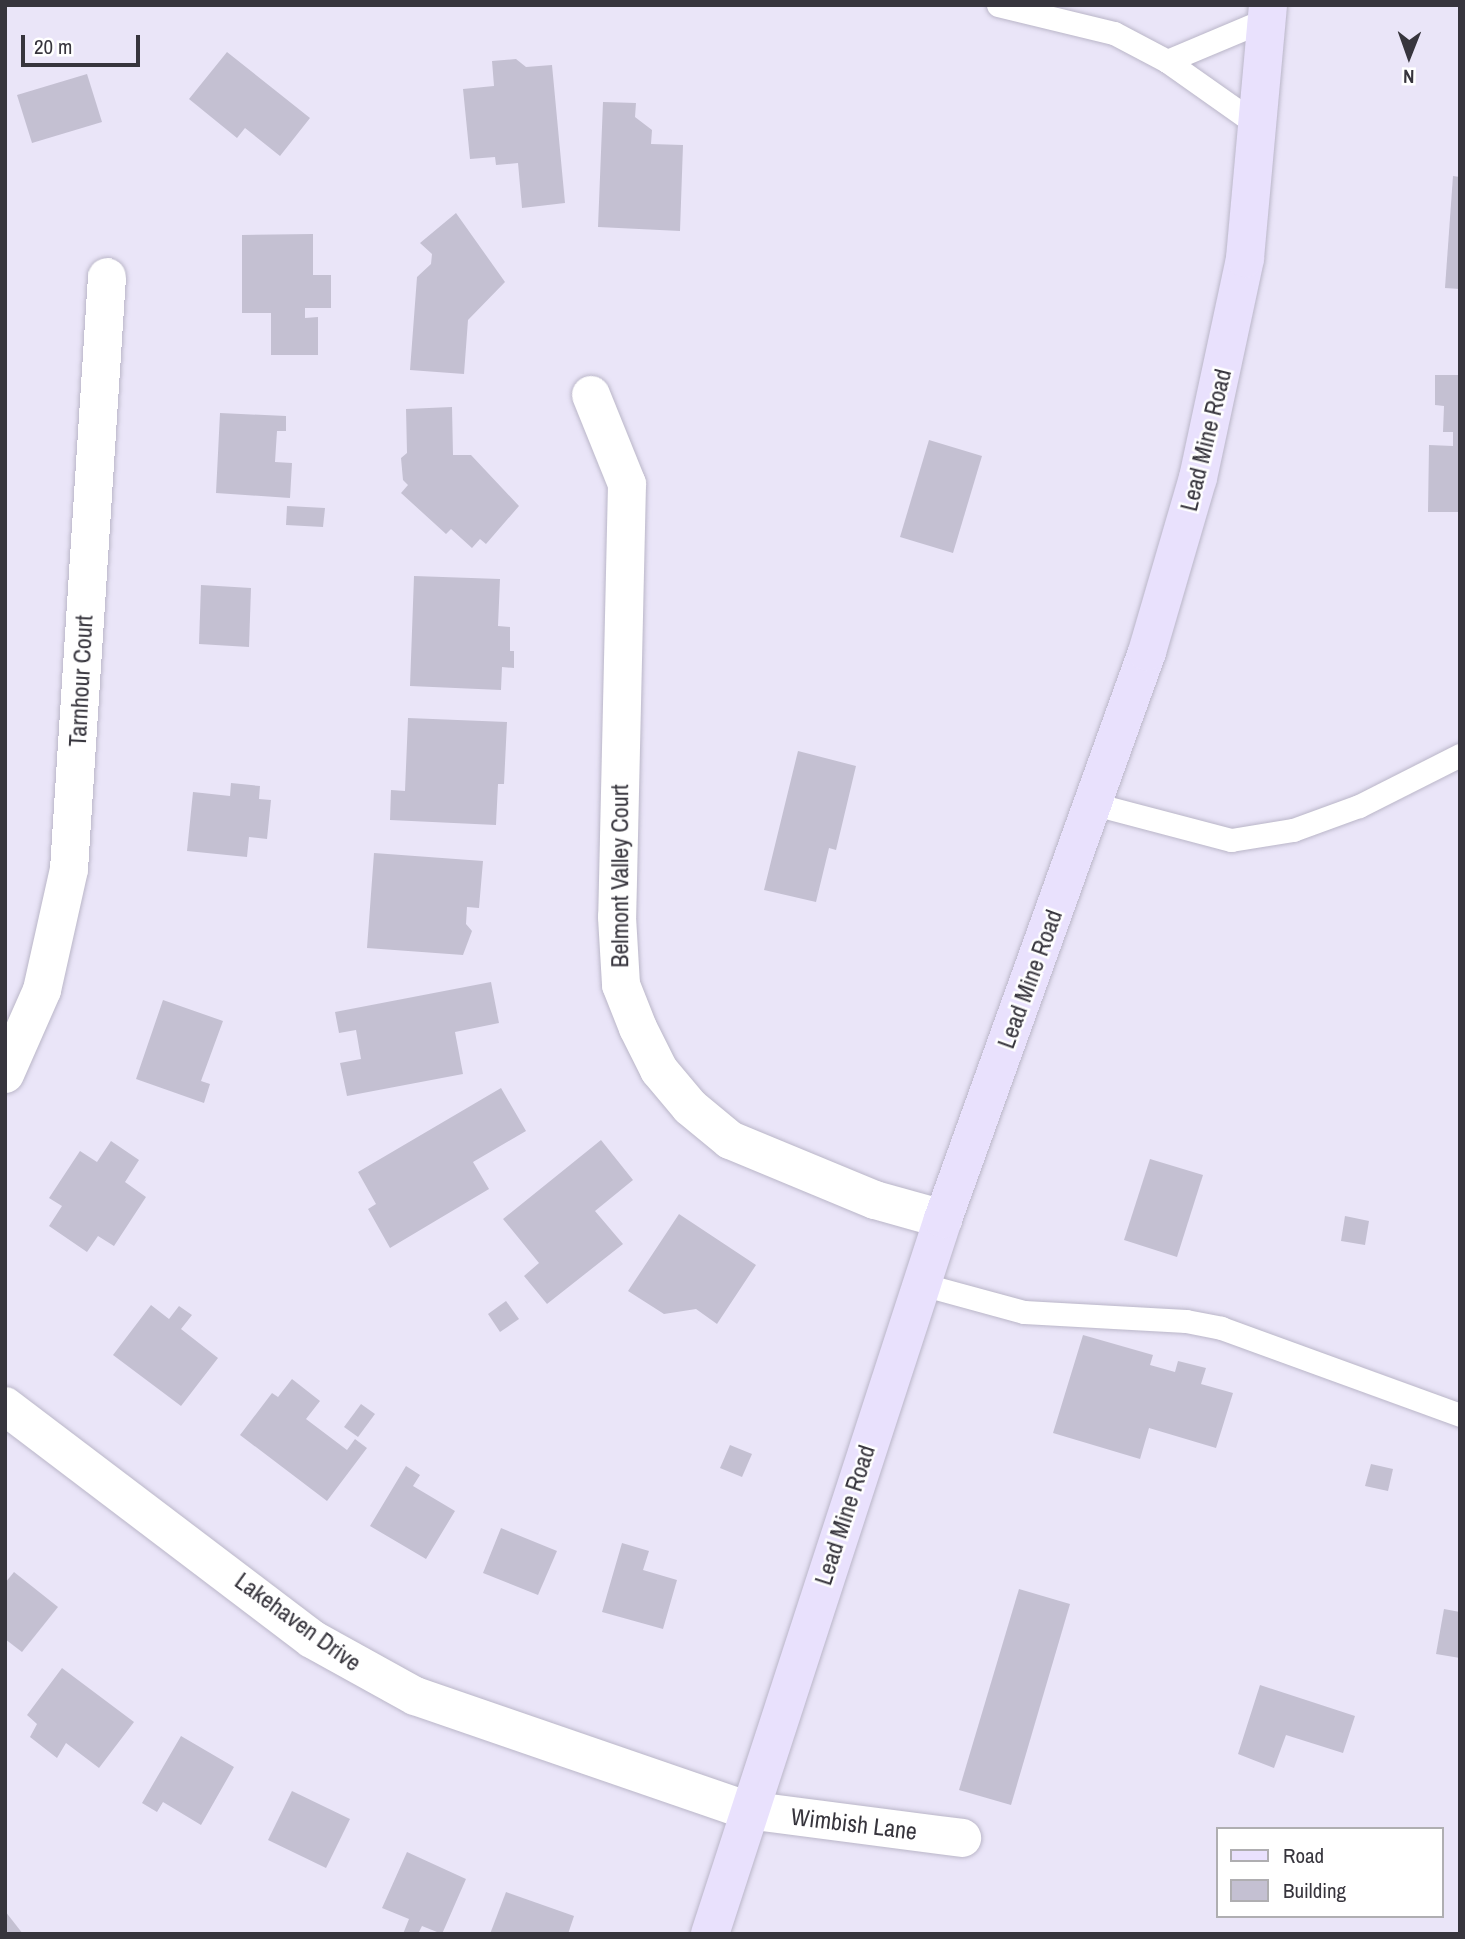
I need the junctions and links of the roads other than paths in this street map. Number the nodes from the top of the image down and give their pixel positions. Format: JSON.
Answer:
{"nodes":[{"id":1,"x":998,"y":5,"type":"edge"},
{"id":2,"x":1267,"y":12,"type":"edge"},
{"id":3,"x":1167,"y":61,"type":"junction"},
{"id":4,"x":1259,"y":126,"type":"junction"},
{"id":5,"x":107,"y":277,"type":"dead end"},
{"id":6,"x":592,"y":395,"type":"dead end"},
{"id":7,"x":1460,"y":755,"type":"edge"},
{"id":8,"x":1094,"y":804,"type":"junction"},
{"id":9,"x":5,"y":1074,"type":"edge"},
{"id":10,"x":943,"y":1219,"type":"junction"},
{"id":11,"x":920,"y":1284,"type":"junction"},
{"id":12,"x":5,"y":1406,"type":"edge"},
{"id":13,"x":1460,"y":1415,"type":"edge"},
{"id":14,"x":747,"y":1810,"type":"junction"},
{"id":15,"x":962,"y":1838,"type":"dead end"},
{"id":16,"x":710,"y":1934,"type":"edge"}],
"edges":[{"from":1,"to":3,"type":"lane"},
{"from":2,"to":3,"type":"lane"},
{"from":2,"to":4,"type":"main road","name":"Lead Mine Road"},
{"from":3,"to":4,"type":"lane"},
{"from":4,"to":8,"type":"main road","name":"Lead Mine Road"},
{"from":5,"to":9,"type":"street","name":"Tarnhour Court"},
{"from":6,"to":10,"type":"street","name":"Belmont Valley Court"},
{"from":7,"to":8,"type":"lane"},
{"from":8,"to":10,"type":"main road","name":"Lead Mine Road"},
{"from":10,"to":11,"type":"main road","name":"Lead Mine Road"},
{"from":11,"to":13,"type":"lane"},
{"from":11,"to":14,"type":"main road","name":"Lead Mine Road"},
{"from":12,"to":14,"type":"street","name":"Lakehaven Drive"},
{"from":14,"to":15,"type":"street","name":"Wimbish Lane"},
{"from":14,"to":16,"type":"main road","name":"Lead Mine Road"}]}
